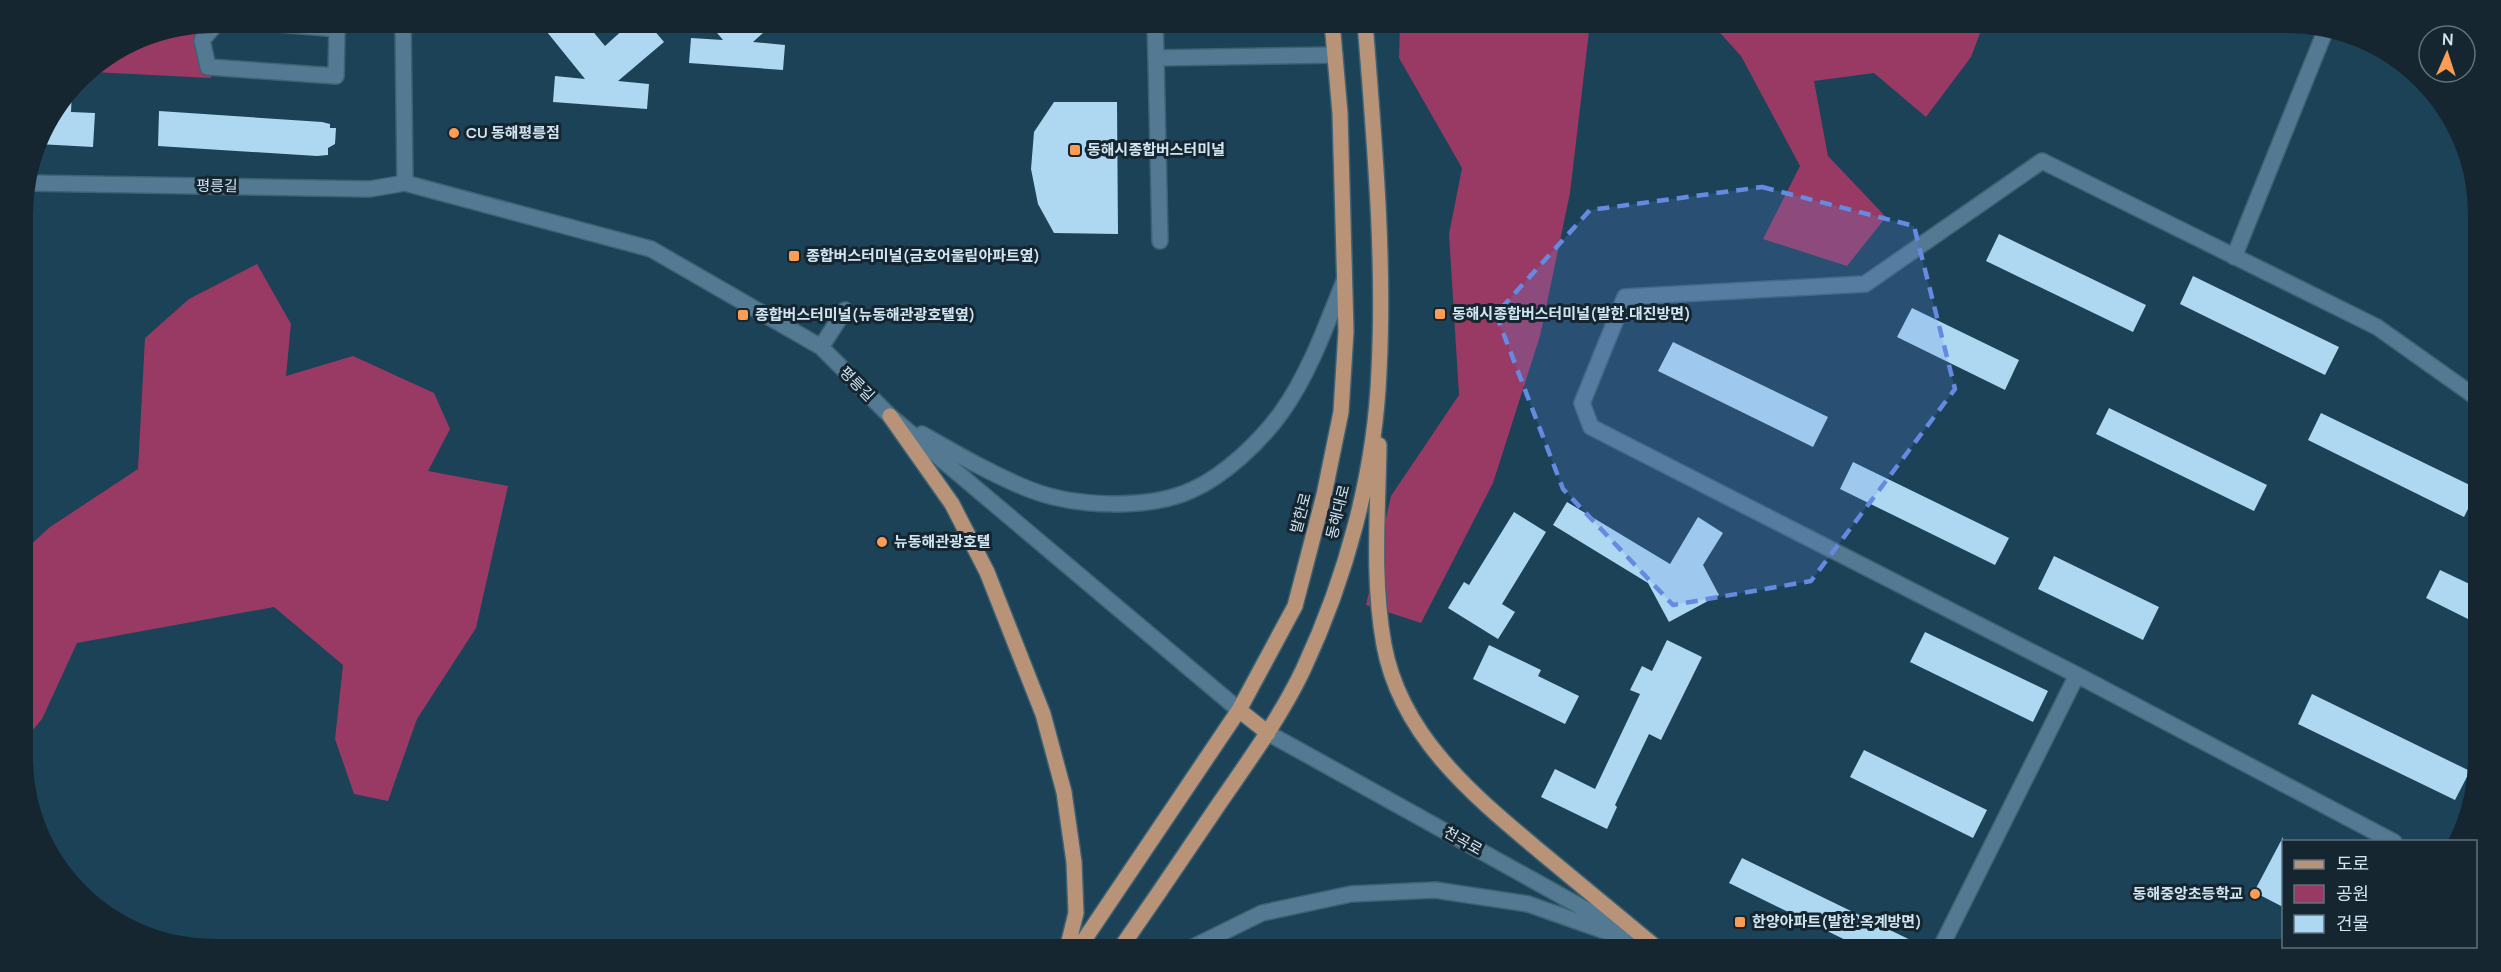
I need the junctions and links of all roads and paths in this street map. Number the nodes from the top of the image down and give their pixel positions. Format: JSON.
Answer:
{"nodes":[{"id":1,"x":208,"y":33,"type":"edge"},
{"id":2,"x":339,"y":33,"type":"edge"},
{"id":3,"x":403,"y":33,"type":"edge"},
{"id":4,"x":1155,"y":33,"type":"edge"},
{"id":5,"x":1333,"y":33,"type":"edge"},
{"id":6,"x":1366,"y":33,"type":"edge"},
{"id":7,"x":2323,"y":37,"type":"edge"},
{"id":8,"x":1335,"y":55,"type":"junction"},
{"id":9,"x":1156,"y":58,"type":"junction"},
{"id":10,"x":36,"y":183,"type":"edge"},
{"id":11,"x":405,"y":183,"type":"junction"},
{"id":12,"x":1160,"y":241,"type":"dead end"},
{"id":13,"x":2234,"y":257,"type":"junction"},
{"id":14,"x":1344,"y":282,"type":"junction"},
{"id":15,"x":845,"y":310,"type":"dead end"},
{"id":16,"x":821,"y":347,"type":"junction"},
{"id":17,"x":1379,"y":373,"type":"junction"},
{"id":18,"x":2468,"y":392,"type":"edge"},
{"id":19,"x":890,"y":416,"type":"junction"},
{"id":20,"x":2077,"y":675,"type":"junction"},
{"id":21,"x":1239,"y":710,"type":"junction"},
{"id":22,"x":1268,"y":733,"type":"junction"},
{"id":23,"x":2390,"y":840,"type":"edge"},
{"id":24,"x":1070,"y":939,"type":"edge"},
{"id":25,"x":1085,"y":939,"type":"edge"},
{"id":26,"x":1127,"y":939,"type":"edge"},
{"id":27,"x":1209,"y":939,"type":"edge"},
{"id":28,"x":1628,"y":939,"type":"edge"},
{"id":29,"x":1639,"y":939,"type":"edge"},
{"id":30,"x":1645,"y":939,"type":"edge"},
{"id":31,"x":1945,"y":939,"type":"edge"}],
"edges":[{"from":1,"to":2,"type":"street"},
{"from":3,"to":11,"type":"street"},
{"from":4,"to":9,"type":"street"},
{"from":5,"to":8,"type":"main road","name":"발한로"},
{"from":6,"to":17,"type":"main road","name":"동해대로"},
{"from":7,"to":13,"type":"street"},
{"from":8,"to":9,"type":"street"},
{"from":8,"to":14,"type":"main road","name":"발한로"},
{"from":9,"to":12,"type":"street"},
{"from":10,"to":11,"type":"street","name":"평릉길"},
{"from":11,"to":16,"type":"street","name":"평릉길"},
{"from":13,"to":18,"type":"street"},
{"from":13,"to":20,"type":"street"},
{"from":14,"to":19,"type":"street"},
{"from":14,"to":21,"type":"main road","name":"발한로"},
{"from":15,"to":16,"type":"street"},
{"from":16,"to":19,"type":"street","name":"평릉길"},
{"from":17,"to":22,"type":"main road","name":"동해대로"},
{"from":17,"to":30,"type":"main road"},
{"from":19,"to":21,"type":"street","name":"평릉길"},
{"from":19,"to":24,"type":"main road"},
{"from":20,"to":23,"type":"street"},
{"from":20,"to":31,"type":"street"},
{"from":21,"to":22,"type":"main road"},
{"from":21,"to":25,"type":"main road","name":"발한로"},
{"from":22,"to":26,"type":"main road","name":"동해대로"},
{"from":22,"to":29,"type":"street","name":"천곡로"},
{"from":27,"to":28,"type":"street"}]}
